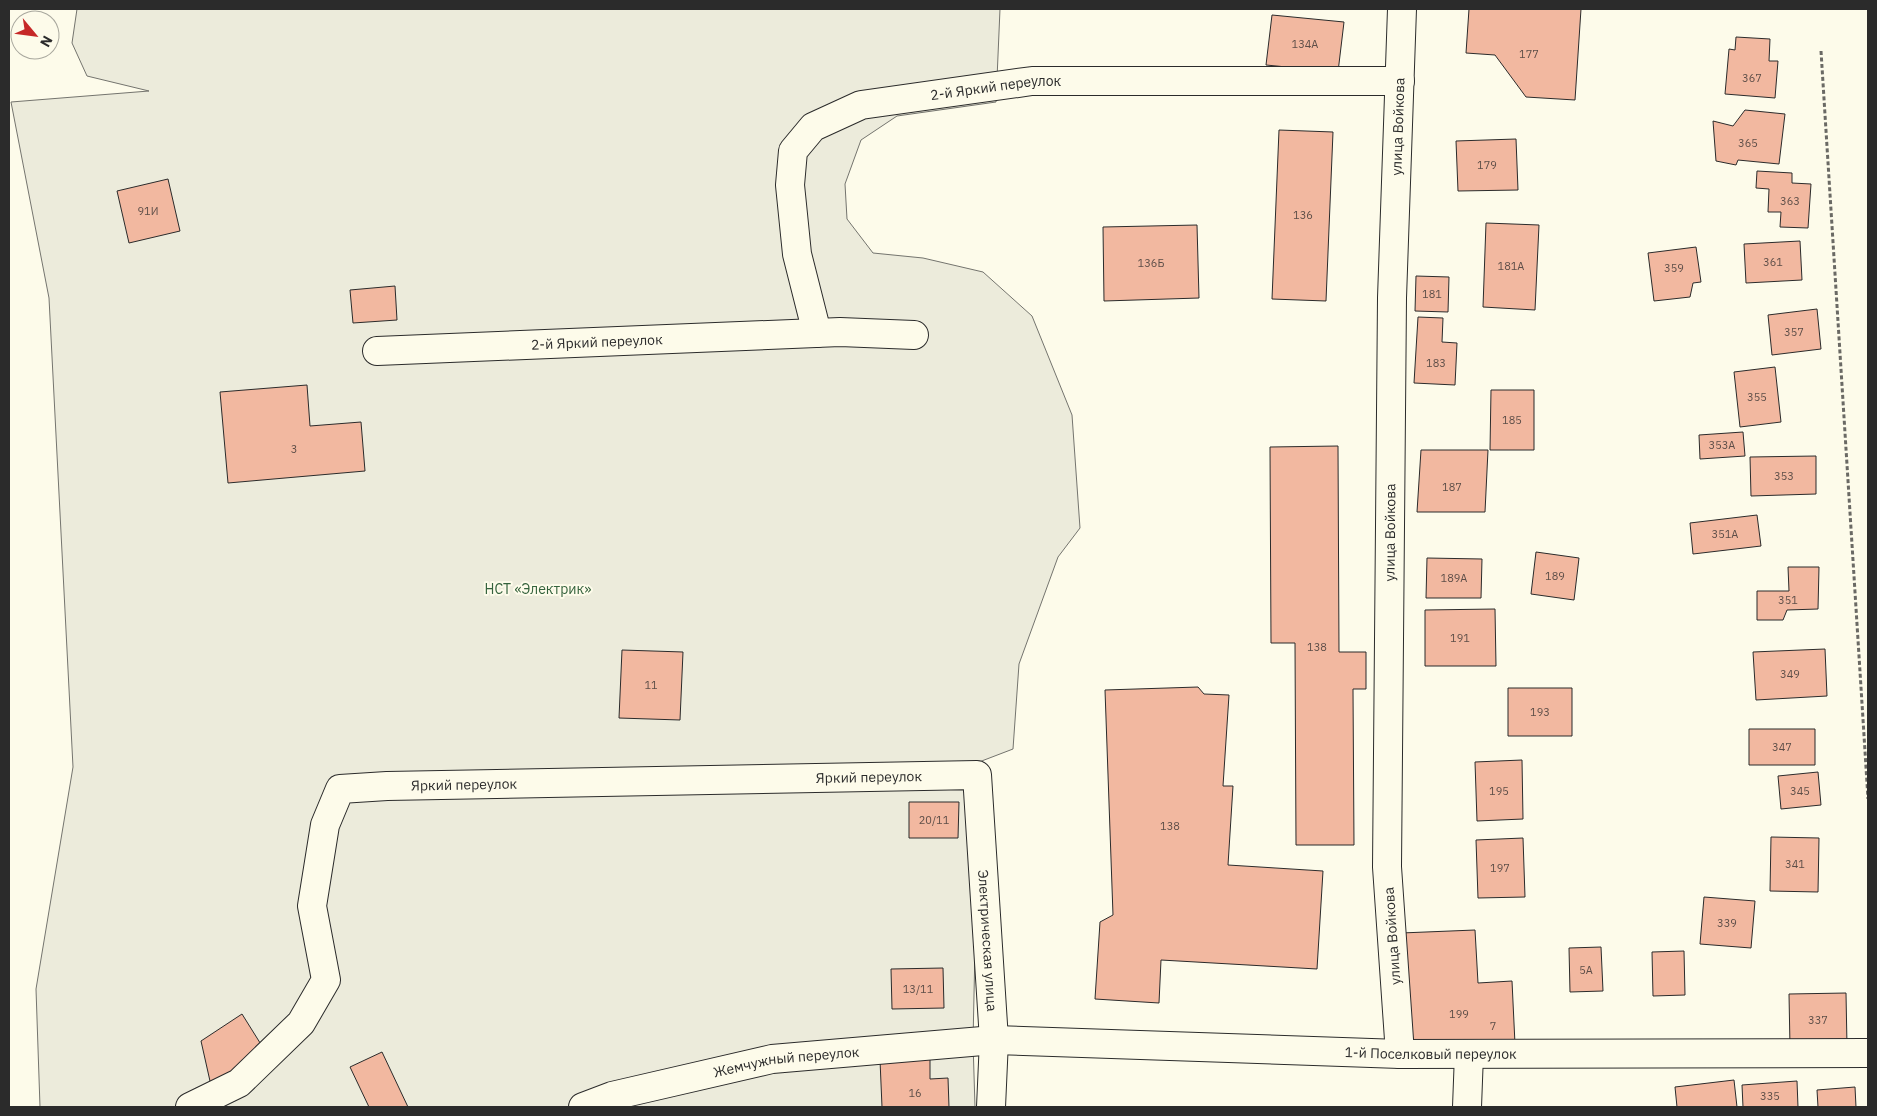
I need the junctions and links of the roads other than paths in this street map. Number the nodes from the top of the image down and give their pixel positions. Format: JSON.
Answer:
{"nodes":[{"id":1,"x":1402,"y":9,"type":"edge"},
{"id":2,"x":1400,"y":81,"type":"junction"},
{"id":3,"x":816,"y":333,"type":"junction"},
{"id":4,"x":914,"y":335,"type":"dead end"},
{"id":5,"x":377,"y":351,"type":"dead end"},
{"id":6,"x":977,"y":774,"type":"joint"},
{"id":7,"x":994,"y":1040,"type":"junction"},
{"id":8,"x":1868,"y":1053,"type":"edge"},
{"id":9,"x":1400,"y":1054,"type":"junction"},
{"id":10,"x":1468,"y":1054,"type":"junction"},
{"id":11,"x":190,"y":1107,"type":"edge"},
{"id":12,"x":583,"y":1107,"type":"edge"},
{"id":13,"x":991,"y":1107,"type":"edge"},
{"id":14,"x":1467,"y":1107,"type":"edge"}],
"edges":[{"from":1,"to":2,"type":"street","name":"улица Войкова"},
{"from":2,"to":3,"type":"street","name":"2-й Яркий переулок"},
{"from":2,"to":9,"type":"street","name":"улица Войкова"},
{"from":3,"to":4,"type":"street","name":"2-й Яркий переулок"},
{"from":3,"to":5,"type":"street","name":"2-й Яркий переулок"},
{"from":6,"to":7,"type":"street","name":"Электрическая улица"},
{"from":6,"to":11,"type":"street","name":"Яркий переулок"},
{"from":7,"to":9,"type":"street","name":"1-й Поселковый переулок"},
{"from":7,"to":12,"type":"street","name":"Жемчужный переулок"},
{"from":7,"to":13,"type":"street","name":"Электрическая улица"},
{"from":8,"to":10,"type":"street","name":"1-й Поселковый переулок"},
{"from":9,"to":10,"type":"street","name":"1-й Поселковый переулок"},
{"from":10,"to":14,"type":"street"}]}
